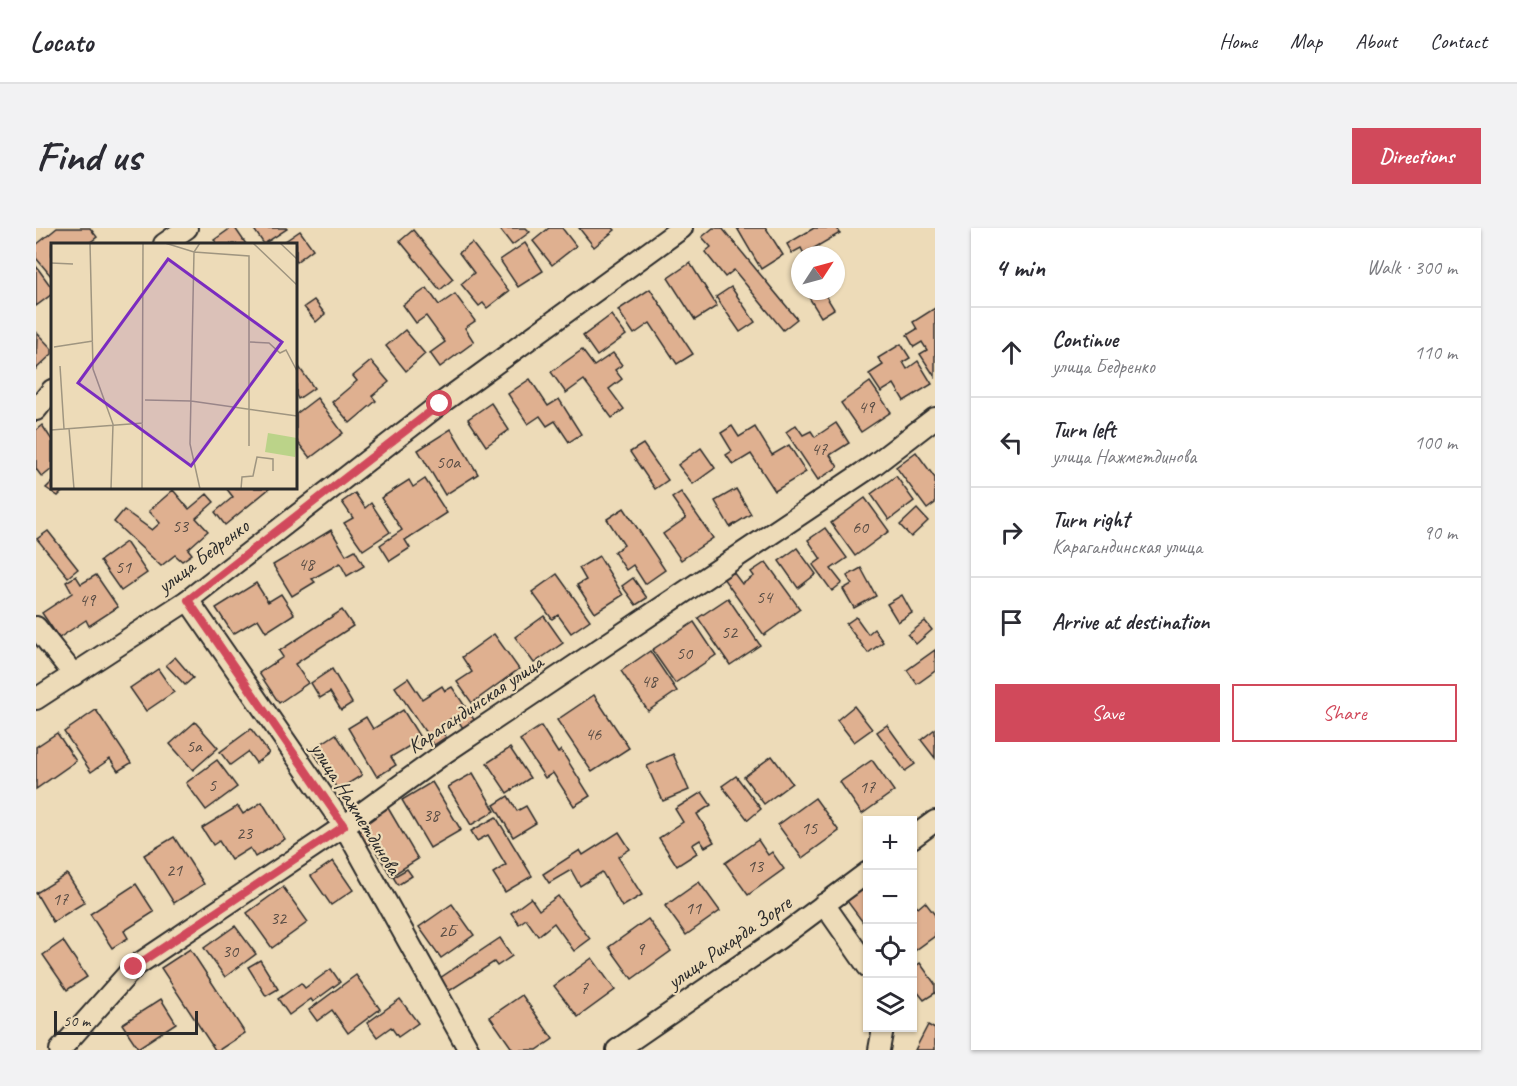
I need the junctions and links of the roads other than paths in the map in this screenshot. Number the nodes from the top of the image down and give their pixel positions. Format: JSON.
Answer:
{"nodes":[{"id":1,"x":187,"y":228,"type":"edge"},
{"id":2,"x":682,"y":228,"type":"edge"},
{"id":3,"x":165,"y":243,"type":"edge"},
{"id":4,"x":51,"y":391,"type":"edge"},
{"id":5,"x":36,"y":410,"type":"edge"},
{"id":6,"x":935,"y":418,"type":"edge"},
{"id":7,"x":188,"y":600,"type":"junction"},
{"id":8,"x":36,"y":627,"type":"edge"},
{"id":9,"x":74,"y":675,"type":"junction"},
{"id":10,"x":36,"y":699,"type":"edge"},
{"id":11,"x":935,"y":821,"type":"edge"},
{"id":12,"x":344,"y":826,"type":"junction"},
{"id":13,"x":917,"y":834,"type":"edge"},
{"id":14,"x":863,"y":875,"type":"edge"},
{"id":15,"x":824,"y":904,"type":"junction"},
{"id":16,"x":863,"y":961,"type":"edge"},
{"id":17,"x":882,"y":1032,"type":"edge"},
{"id":18,"x":60,"y":1050,"type":"edge"},
{"id":19,"x":469,"y":1050,"type":"edge"},
{"id":20,"x":616,"y":1050,"type":"edge"},
{"id":21,"x":879,"y":1050,"type":"edge"}],
"edges":[{"from":1,"to":3,"type":"street"},
{"from":2,"to":7,"type":"street","name":"улица Бедренко"},
{"from":4,"to":5,"type":"street"},
{"from":6,"to":12,"type":"street","name":"Карагандинская улица"},
{"from":7,"to":9,"type":"street","name":"улица Бедренко"},
{"from":7,"to":12,"type":"street","name":"улица Нажметдинова"},
{"from":8,"to":9,"type":"street"},
{"from":9,"to":10,"type":"street","name":"улица Бедренко"},
{"from":11,"to":13,"type":"street"},
{"from":12,"to":18,"type":"street","name":"Карагандинская улица"},
{"from":12,"to":19,"type":"street","name":"улица Нажметдинова"},
{"from":14,"to":15,"type":"street","name":"улица Рихарда Зорге"},
{"from":15,"to":16,"type":"street"},
{"from":15,"to":20,"type":"street","name":"улица Рихарда Зорге"},
{"from":17,"to":21,"type":"street"}]}
